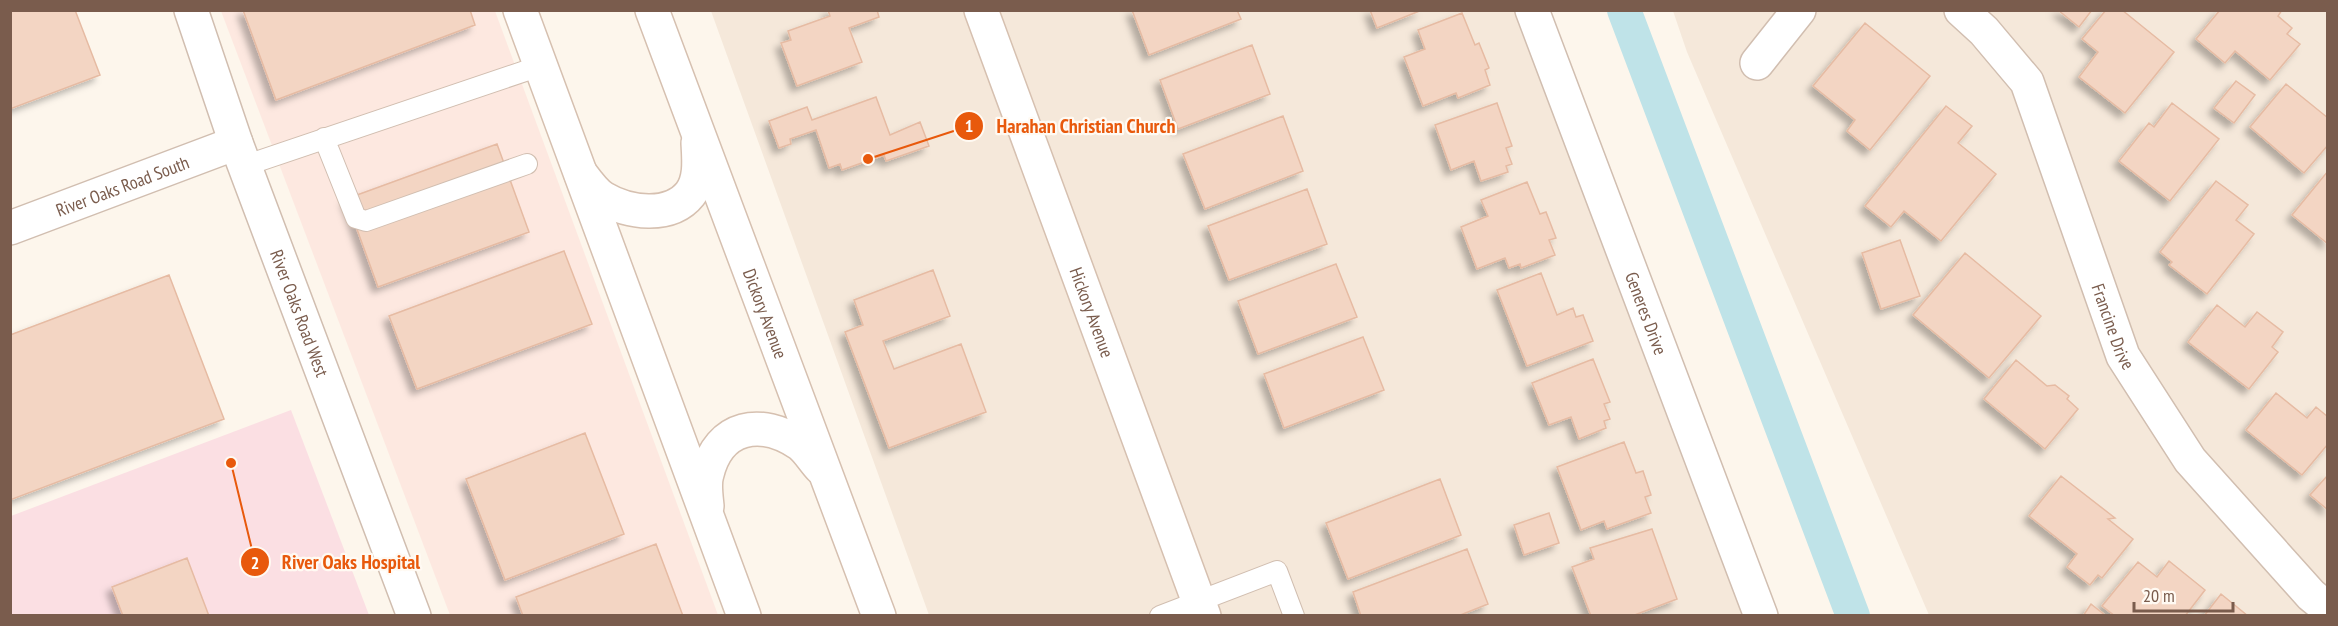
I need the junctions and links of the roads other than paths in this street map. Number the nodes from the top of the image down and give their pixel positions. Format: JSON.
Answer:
{"nodes":[{"id":1,"x":191,"y":10,"type":"edge"},
{"id":2,"x":520,"y":10,"type":"edge"},
{"id":3,"x":652,"y":10,"type":"edge"},
{"id":4,"x":981,"y":10,"type":"edge"},
{"id":5,"x":1532,"y":10,"type":"edge"},
{"id":6,"x":1799,"y":10,"type":"edge"},
{"id":7,"x":1961,"y":10,"type":"edge"},
{"id":8,"x":1757,"y":63,"type":"dead end"},
{"id":9,"x":540,"y":66,"type":"junction"},
{"id":10,"x":697,"y":130,"type":"junction"},
{"id":11,"x":324,"y":138,"type":"junction"},
{"id":12,"x":240,"y":155,"type":"junction"},
{"id":13,"x":527,"y":164,"type":"dead end"},
{"id":14,"x":577,"y":171,"type":"junction"},
{"id":15,"x":10,"y":228,"type":"edge"},
{"id":16,"x":826,"y":474,"type":"junction"},
{"id":17,"x":707,"y":515,"type":"junction"},
{"id":18,"x":1201,"y":608,"type":"edge"},
{"id":19,"x":2328,"y":609,"type":"edge"},
{"id":20,"x":414,"y":615,"type":"edge"},
{"id":21,"x":744,"y":615,"type":"edge"},
{"id":22,"x":879,"y":615,"type":"edge"},
{"id":23,"x":1160,"y":615,"type":"edge"},
{"id":24,"x":1294,"y":615,"type":"edge"},
{"id":25,"x":1761,"y":615,"type":"edge"}],
"edges":[{"from":1,"to":12,"type":"main road","name":"River Oaks Road West"},
{"from":2,"to":9,"type":"main road"},
{"from":3,"to":10,"type":"main road","name":"Dickory Avenue"},
{"from":4,"to":18,"type":"main road","name":"Hickory Avenue"},
{"from":5,"to":25,"type":"main road","name":"Generes Drive"},
{"from":6,"to":8,"type":"main road"},
{"from":7,"to":19,"type":"main road","name":"Francine Drive"},
{"from":9,"to":11,"type":"lane"},
{"from":9,"to":14,"type":"main road"},
{"from":10,"to":14,"type":"main road"},
{"from":10,"to":16,"type":"main road","name":"Dickory Avenue"},
{"from":11,"to":12,"type":"lane"},
{"from":11,"to":13,"type":"lane"},
{"from":12,"to":15,"type":"main road","name":"River Oaks Road South"},
{"from":12,"to":20,"type":"main road","name":"River Oaks Road West"},
{"from":14,"to":17,"type":"main road"},
{"from":16,"to":17,"type":"main road"},
{"from":16,"to":22,"type":"main road","name":"Dickory Avenue"},
{"from":17,"to":21,"type":"main road"},
{"from":18,"to":23,"type":"lane"},
{"from":18,"to":24,"type":"lane"}]}
